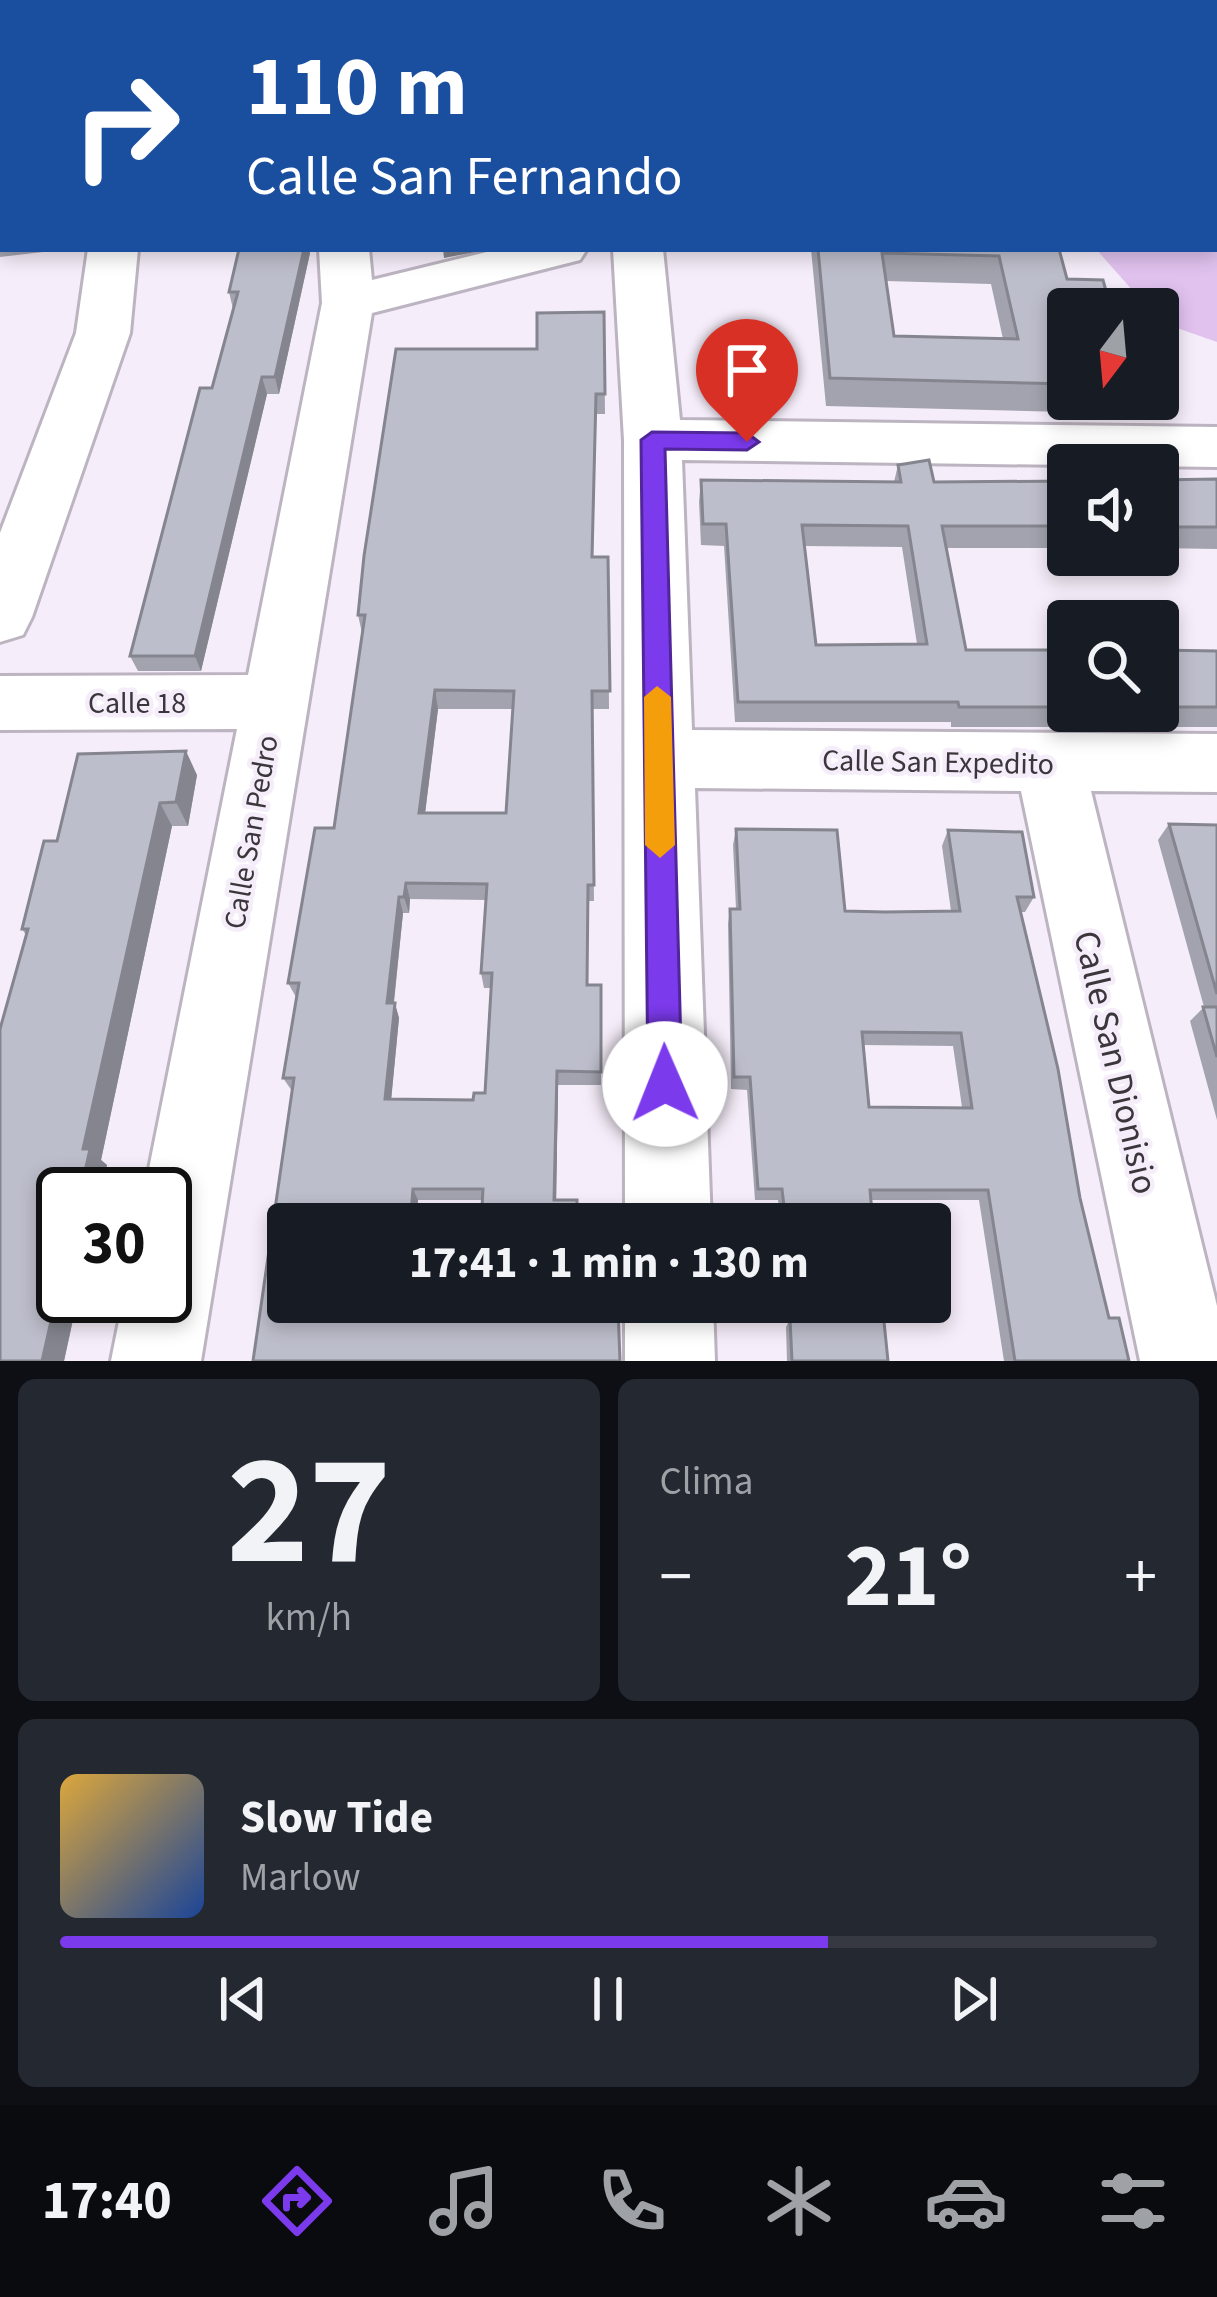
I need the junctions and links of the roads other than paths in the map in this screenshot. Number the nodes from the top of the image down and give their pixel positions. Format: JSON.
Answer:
{"nodes":[{"id":1,"x":113,"y":252,"type":"edge"},
{"id":2,"x":538,"y":252,"type":"edge"},
{"id":3,"x":638,"y":252,"type":"edge"},
{"id":4,"x":346,"y":276,"type":"edge"},
{"id":5,"x":652,"y":440,"type":"junction"},
{"id":6,"x":1217,"y":447,"type":"edge"},
{"id":7,"x":0,"y":617,"type":"edge"},
{"id":8,"x":0,"y":703,"type":"edge"},
{"id":9,"x":274,"y":703,"type":"junction"},
{"id":10,"x":658,"y":759,"type":"junction"},
{"id":11,"x":1050,"y":763,"type":"junction"},
{"id":12,"x":1217,"y":763,"type":"edge"},
{"id":13,"x":668,"y":1203,"type":"edge"},
{"id":14,"x":669,"y":1323,"type":"edge"},
{"id":15,"x":156,"y":1361,"type":"edge"},
{"id":16,"x":670,"y":1361,"type":"edge"},
{"id":17,"x":1185,"y":1361,"type":"edge"}],
"edges":[{"from":1,"to":7,"type":"street"},
{"from":2,"to":4,"type":"street"},
{"from":3,"to":5,"type":"street"},
{"from":4,"to":9,"type":"street","name":"Calle San Pedro"},
{"from":5,"to":6,"type":"street"},
{"from":5,"to":10,"type":"street"},
{"from":8,"to":9,"type":"street","name":"Calle 18"},
{"from":9,"to":15,"type":"street","name":"Calle San Pedro"},
{"from":10,"to":11,"type":"street","name":"Calle San Expedito"},
{"from":10,"to":13,"type":"street"},
{"from":11,"to":12,"type":"street","name":"Calle San Expedito"},
{"from":11,"to":17,"type":"street","name":"Calle San Dionisio"},
{"from":14,"to":16,"type":"street"}]}
